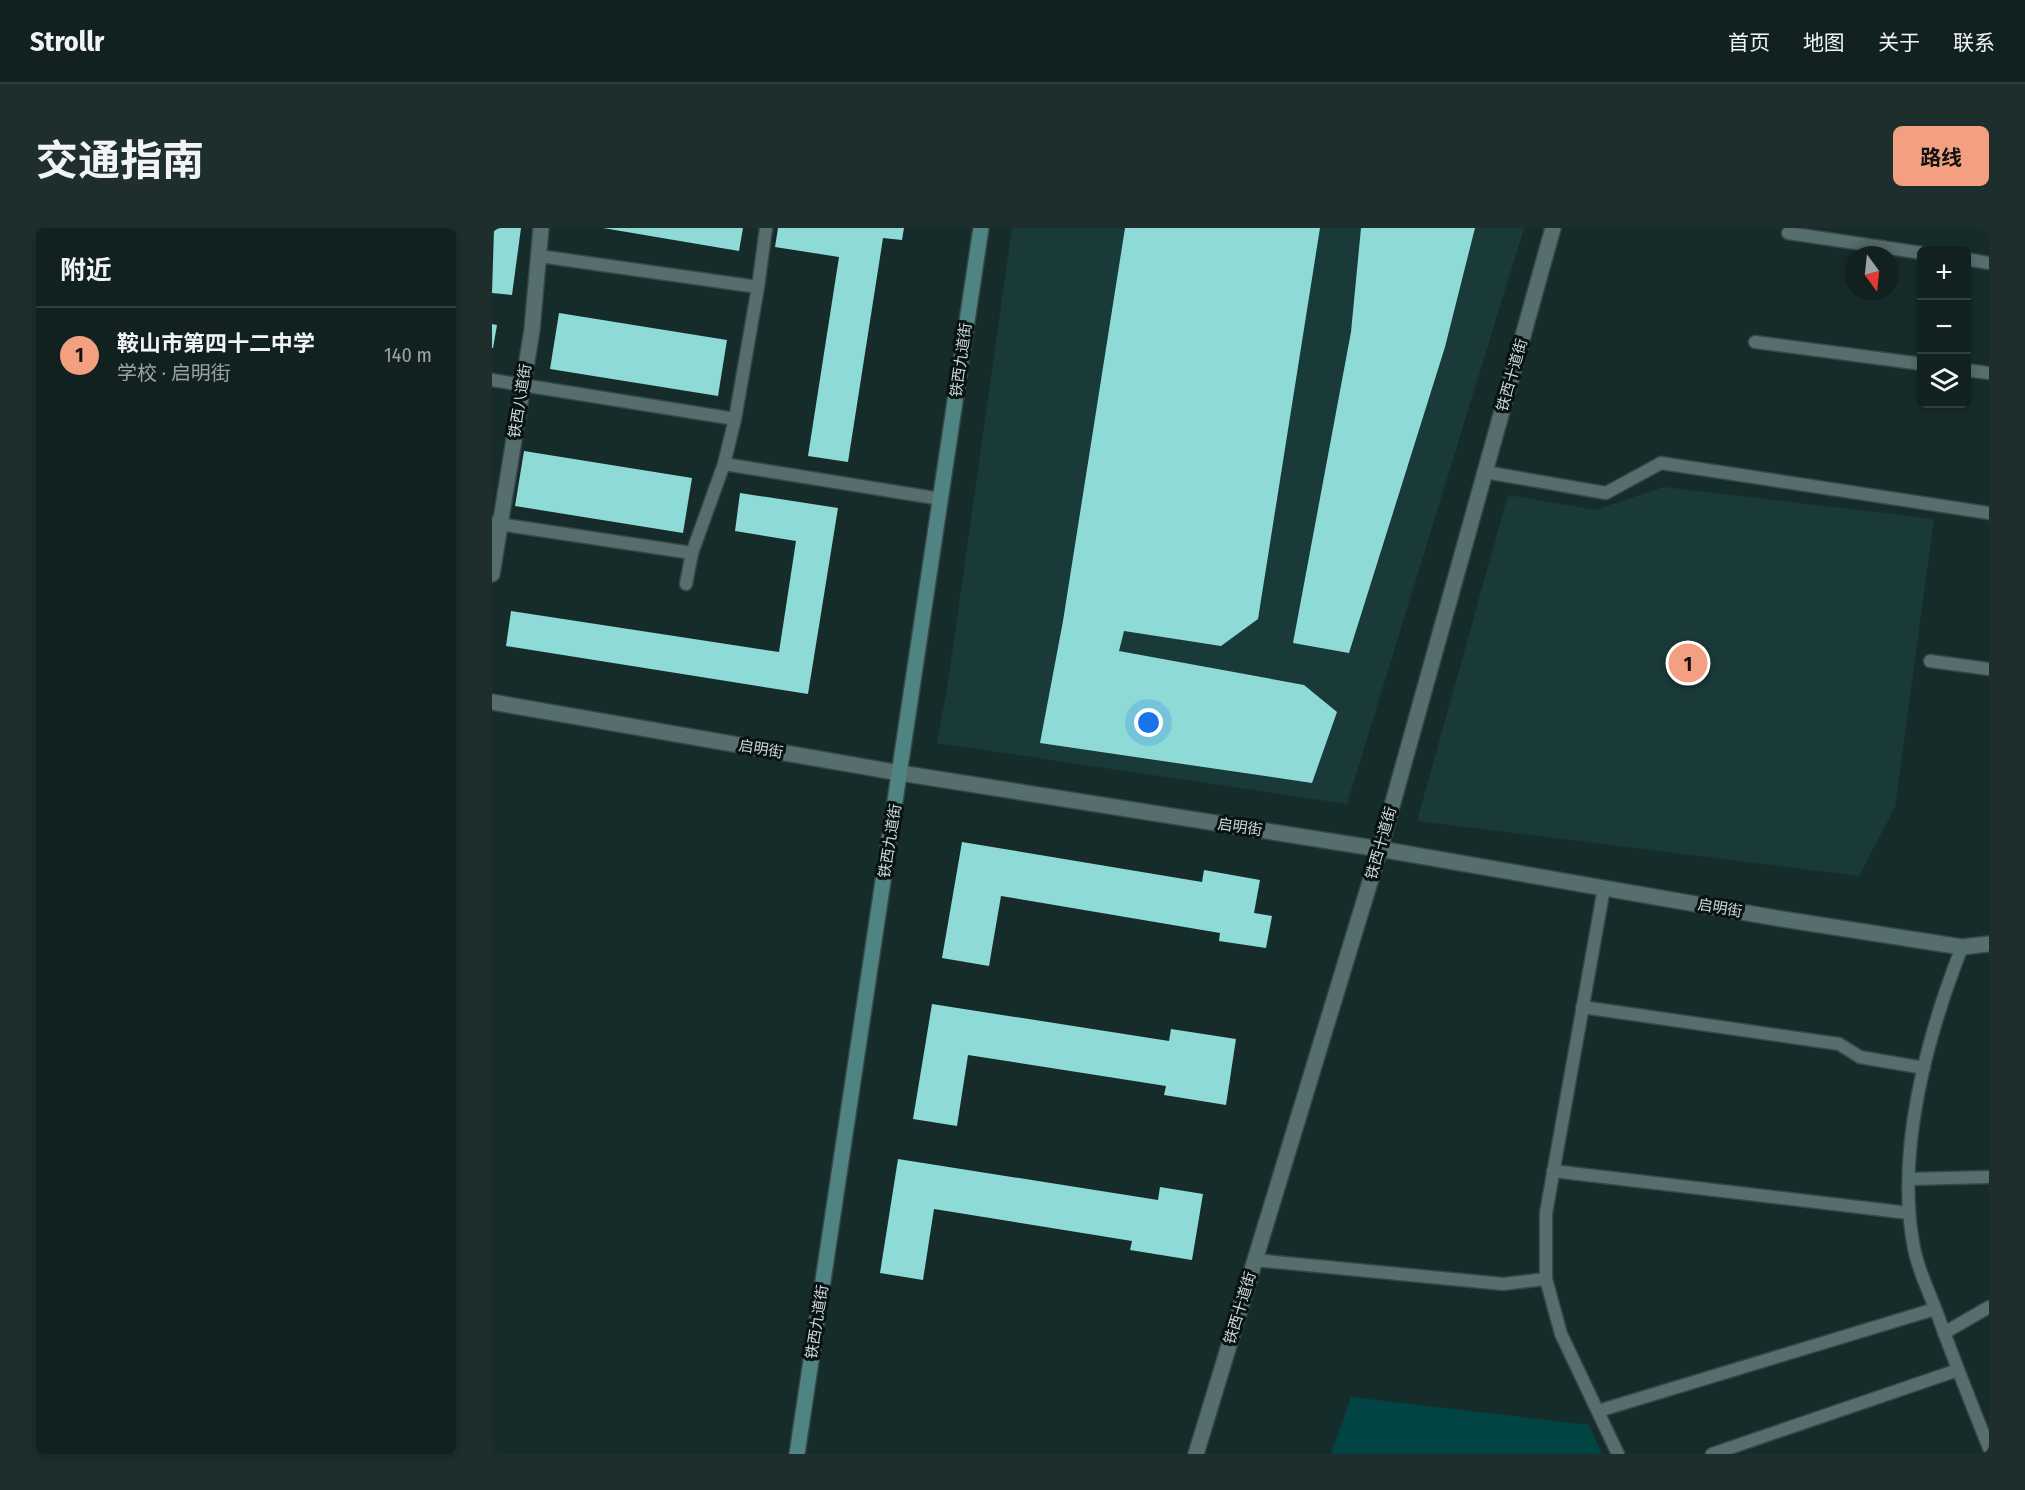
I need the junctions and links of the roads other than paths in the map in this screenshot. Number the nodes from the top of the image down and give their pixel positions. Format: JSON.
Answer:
{"nodes":[{"id":1,"x":541,"y":228,"type":"edge"},
{"id":2,"x":766,"y":228,"type":"edge"},
{"id":3,"x":981,"y":228,"type":"edge"},
{"id":4,"x":1553,"y":228,"type":"edge"},
{"id":5,"x":1788,"y":233,"type":"dead end"},
{"id":6,"x":1917,"y":252,"type":"edge"},
{"id":7,"x":539,"y":256,"type":"junction"},
{"id":8,"x":1971,"y":260,"type":"edge"},
{"id":9,"x":1989,"y":263,"type":"edge"},
{"id":10,"x":758,"y":286,"type":"junction"},
{"id":11,"x":1755,"y":342,"type":"dead end"},
{"id":12,"x":1917,"y":363,"type":"edge"},
{"id":13,"x":1971,"y":371,"type":"edge"},
{"id":14,"x":1989,"y":373,"type":"edge"},
{"id":15,"x":492,"y":380,"type":"edge"},
{"id":16,"x":523,"y":384,"type":"junction"},
{"id":17,"x":735,"y":419,"type":"junction"},
{"id":18,"x":724,"y":464,"type":"junction"},
{"id":19,"x":1485,"y":472,"type":"junction"},
{"id":20,"x":941,"y":500,"type":"junction"},
{"id":21,"x":1989,"y":513,"type":"edge"},
{"id":22,"x":496,"y":523,"type":"edge"},
{"id":23,"x":692,"y":553,"type":"junction"},
{"id":24,"x":492,"y":574,"type":"edge"},
{"id":25,"x":686,"y":584,"type":"dead end"},
{"id":26,"x":1930,"y":662,"type":"dead end"},
{"id":27,"x":1989,"y":669,"type":"edge"},
{"id":28,"x":492,"y":702,"type":"edge"},
{"id":29,"x":900,"y":773,"type":"junction"},
{"id":30,"x":1380,"y":849,"type":"junction"},
{"id":31,"x":1604,"y":888,"type":"junction"},
{"id":32,"x":1989,"y":944,"type":"edge"},
{"id":33,"x":1962,"y":947,"type":"junction"},
{"id":34,"x":1582,"y":1007,"type":"junction"},
{"id":35,"x":1924,"y":1068,"type":"junction"},
{"id":36,"x":1553,"y":1171,"type":"junction"},
{"id":37,"x":1989,"y":1177,"type":"edge"},
{"id":38,"x":1909,"y":1179,"type":"junction"},
{"id":39,"x":1909,"y":1213,"type":"junction"},
{"id":40,"x":1255,"y":1260,"type":"junction"},
{"id":41,"x":1546,"y":1278,"type":"junction"},
{"id":42,"x":1989,"y":1306,"type":"edge"},
{"id":43,"x":1935,"y":1309,"type":"junction"},
{"id":44,"x":1944,"y":1333,"type":"junction"},
{"id":45,"x":1958,"y":1370,"type":"junction"},
{"id":46,"x":1598,"y":1411,"type":"junction"},
{"id":47,"x":1989,"y":1448,"type":"edge"},
{"id":48,"x":797,"y":1454,"type":"edge"},
{"id":49,"x":1196,"y":1454,"type":"edge"},
{"id":50,"x":1618,"y":1454,"type":"edge"},
{"id":51,"x":1712,"y":1454,"type":"edge"}],
"edges":[{"from":1,"to":7,"type":"street","name":"铁西八道街"},
{"from":2,"to":10,"type":"lane"},
{"from":3,"to":20,"type":"main road","name":"铁西九道街"},
{"from":4,"to":19,"type":"street","name":"铁西十道街"},
{"from":5,"to":6,"type":"lane"},
{"from":7,"to":10,"type":"lane"},
{"from":7,"to":16,"type":"street","name":"铁西八道街"},
{"from":8,"to":9,"type":"lane"},
{"from":10,"to":17,"type":"lane"},
{"from":11,"to":12,"type":"lane"},
{"from":13,"to":14,"type":"lane"},
{"from":15,"to":16,"type":"lane"},
{"from":16,"to":17,"type":"lane"},
{"from":16,"to":22,"type":"street","name":"铁西八道街"},
{"from":17,"to":18,"type":"lane"},
{"from":18,"to":20,"type":"lane"},
{"from":18,"to":23,"type":"lane"},
{"from":19,"to":21,"type":"lane"},
{"from":19,"to":30,"type":"street","name":"铁西十道街"},
{"from":20,"to":29,"type":"main road","name":"铁西九道街"},
{"from":22,"to":23,"type":"lane"},
{"from":22,"to":24,"type":"street","name":"铁西八道街"},
{"from":23,"to":25,"type":"lane"},
{"from":26,"to":27,"type":"lane"},
{"from":28,"to":29,"type":"street","name":"启明街"},
{"from":29,"to":30,"type":"street","name":"启明街"},
{"from":29,"to":48,"type":"main road","name":"铁西九道街"},
{"from":30,"to":31,"type":"street","name":"启明街"},
{"from":30,"to":40,"type":"street","name":"铁西十道街"},
{"from":31,"to":33,"type":"street","name":"启明街"},
{"from":31,"to":34,"type":"lane"},
{"from":32,"to":33,"type":"street","name":"启明街"},
{"from":33,"to":35,"type":"lane"},
{"from":34,"to":35,"type":"lane"},
{"from":34,"to":36,"type":"lane"},
{"from":35,"to":38,"type":"lane"},
{"from":36,"to":39,"type":"lane"},
{"from":36,"to":41,"type":"lane"},
{"from":37,"to":38,"type":"lane"},
{"from":38,"to":39,"type":"lane"},
{"from":39,"to":43,"type":"lane"},
{"from":40,"to":41,"type":"lane"},
{"from":40,"to":49,"type":"street","name":"铁西十道街"},
{"from":41,"to":46,"type":"lane"},
{"from":42,"to":44,"type":"lane"},
{"from":43,"to":44,"type":"lane"},
{"from":43,"to":46,"type":"lane"},
{"from":44,"to":45,"type":"lane"},
{"from":45,"to":47,"type":"lane"},
{"from":45,"to":51,"type":"lane"},
{"from":46,"to":50,"type":"lane"}]}
